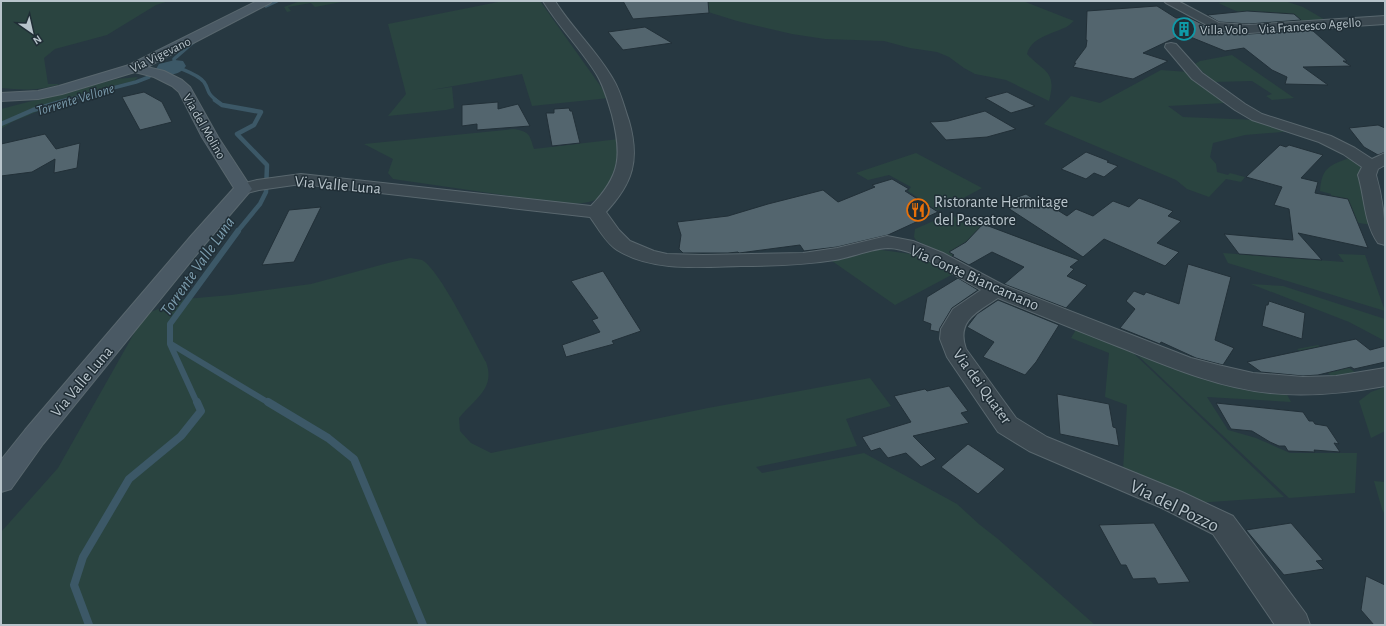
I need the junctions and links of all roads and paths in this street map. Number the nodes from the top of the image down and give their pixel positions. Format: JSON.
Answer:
{"nodes":[{"id":1,"x":266,"y":1,"type":"edge"},
{"id":2,"x":548,"y":1,"type":"edge"},
{"id":3,"x":1170,"y":1,"type":"edge"},
{"id":4,"x":1385,"y":20,"type":"edge"},
{"id":5,"x":1171,"y":47,"type":"dead end"},
{"id":6,"x":134,"y":68,"type":"junction"},
{"id":7,"x":1,"y":97,"type":"edge"},
{"id":8,"x":1378,"y":162,"type":"edge"},
{"id":9,"x":250,"y":187,"type":"junction"},
{"id":10,"x":596,"y":212,"type":"junction"},
{"id":11,"x":1385,"y":239,"type":"edge"},
{"id":12,"x":996,"y":290,"type":"junction"},
{"id":13,"x":1385,"y":378,"type":"edge"},
{"id":14,"x":1038,"y":444,"type":"joint"},
{"id":15,"x":1,"y":481,"type":"edge"},
{"id":16,"x":1294,"y":625,"type":"edge"}],
"edges":[{"from":1,"to":6,"type":"street","name":"Via Vigevano"},
{"from":2,"to":10,"type":"street"},
{"from":3,"to":4,"type":"street","name":"Via Francesco Agello"},
{"from":5,"to":8,"type":"street"},
{"from":6,"to":7,"type":"street","name":"Via Vigevano"},
{"from":6,"to":9,"type":"street","name":"Via del Molino"},
{"from":8,"to":11,"type":"street"},
{"from":9,"to":10,"type":"street","name":"Via Valle Luna"},
{"from":9,"to":15,"type":"street","name":"Via Valle Luna"},
{"from":10,"to":12,"type":"street","name":"Via Conte Biancamano"},
{"from":12,"to":13,"type":"street","name":"Via Conte Biancamano"},
{"from":12,"to":14,"type":"street","name":"Via dei Quater"},
{"from":14,"to":16,"type":"street","name":"Via del Pozzo"}]}
